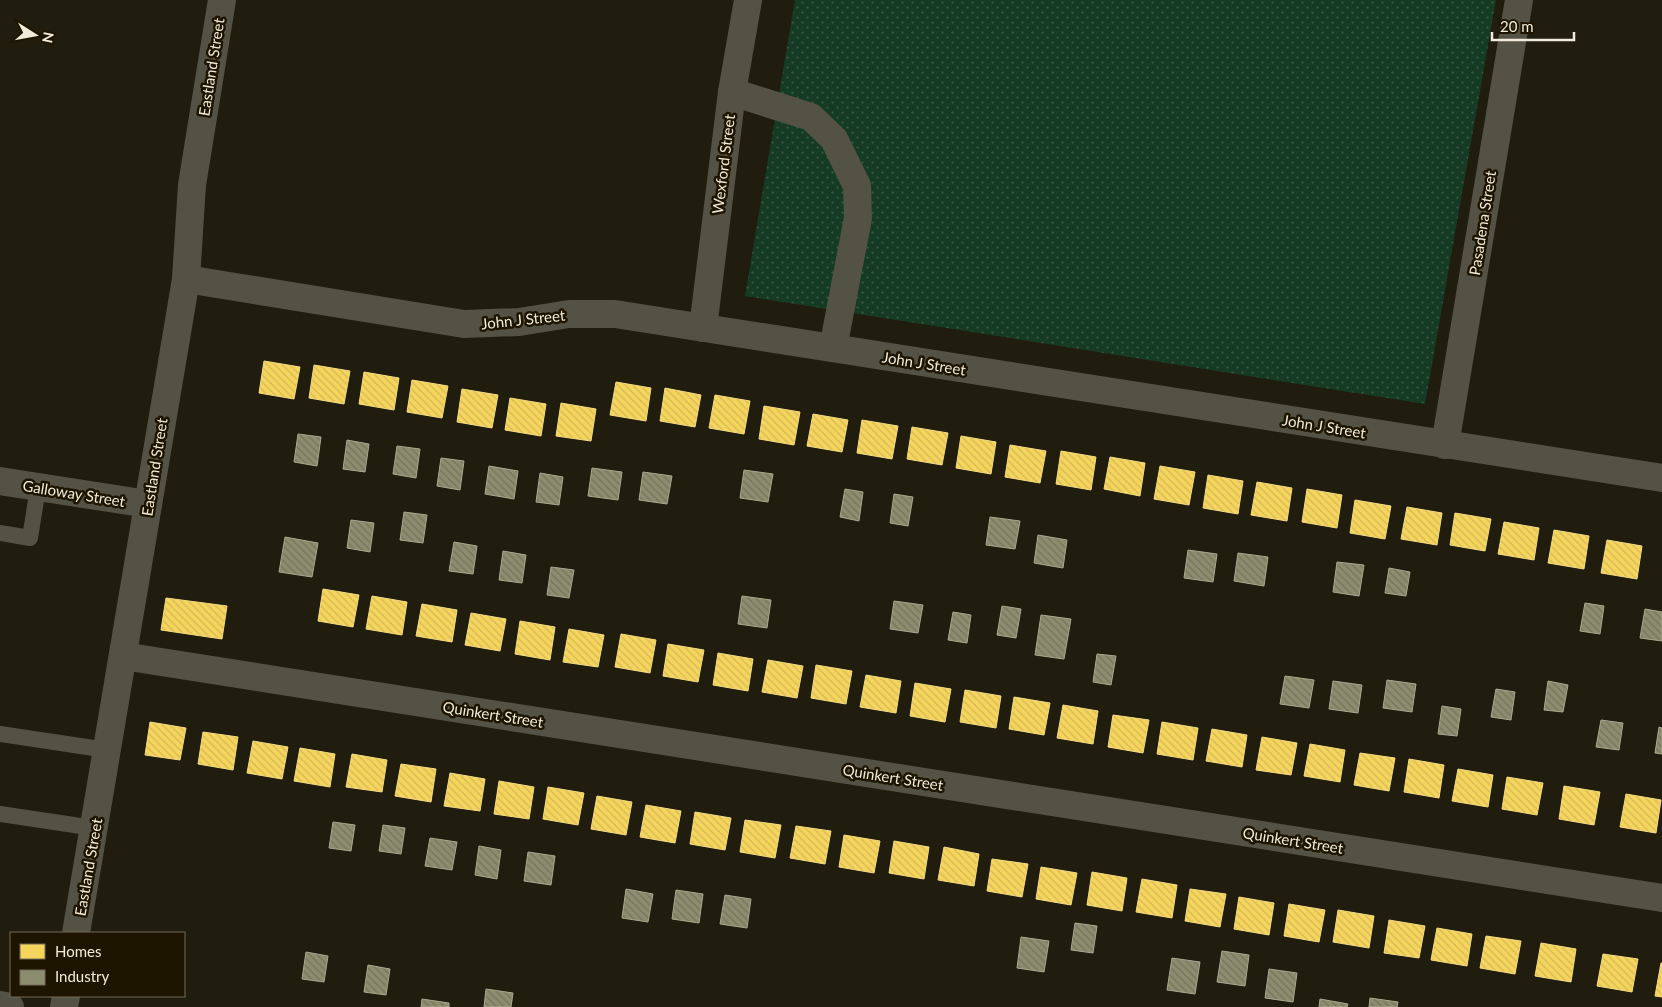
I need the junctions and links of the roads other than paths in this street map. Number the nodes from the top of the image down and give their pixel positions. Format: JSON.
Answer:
{"nodes":[{"id":1,"x":222,"y":0,"type":"edge"},
{"id":2,"x":748,"y":0,"type":"edge"},
{"id":3,"x":1519,"y":0,"type":"edge"},
{"id":4,"x":732,"y":92,"type":"junction"},
{"id":5,"x":186,"y":279,"type":"junction"},
{"id":6,"x":703,"y":328,"type":"junction"},
{"id":7,"x":833,"y":348,"type":"junction"},
{"id":8,"x":1445,"y":445,"type":"junction"},
{"id":9,"x":1662,"y":478,"type":"edge"},
{"id":10,"x":0,"y":481,"type":"edge"},
{"id":11,"x":38,"y":488,"type":"junction"},
{"id":12,"x":148,"y":504,"type":"junction"},
{"id":13,"x":0,"y":533,"type":"edge"},
{"id":14,"x":124,"y":656,"type":"junction"},
{"id":15,"x":0,"y":734,"type":"edge"},
{"id":16,"x":108,"y":750,"type":"junction"},
{"id":17,"x":0,"y":814,"type":"edge"},
{"id":18,"x":94,"y":828,"type":"junction"},
{"id":19,"x":1662,"y":898,"type":"edge"},
{"id":20,"x":76,"y":932,"type":"edge"},
{"id":21,"x":0,"y":1005,"type":"edge"},
{"id":22,"x":10,"y":1007,"type":"edge"}],
"edges":[{"from":1,"to":5,"type":"street","name":"Eastland Street"},
{"from":2,"to":4,"type":"street","name":"Wexford Street"},
{"from":3,"to":8,"type":"street","name":"Pasadena Street"},
{"from":4,"to":6,"type":"street","name":"Wexford Street"},
{"from":4,"to":7,"type":"street"},
{"from":5,"to":6,"type":"street","name":"John J Street"},
{"from":5,"to":12,"type":"street","name":"Eastland Street"},
{"from":6,"to":7,"type":"street","name":"John J Street"},
{"from":7,"to":8,"type":"street","name":"John J Street"},
{"from":8,"to":9,"type":"street","name":"John J Street"},
{"from":10,"to":11,"type":"street","name":"Galloway Street"},
{"from":11,"to":12,"type":"street","name":"Galloway Street"},
{"from":11,"to":13,"type":"lane"},
{"from":12,"to":14,"type":"street","name":"Eastland Street"},
{"from":14,"to":16,"type":"street","name":"Eastland Street"},
{"from":14,"to":19,"type":"street","name":"Quinkert Street"},
{"from":15,"to":16,"type":"lane"},
{"from":16,"to":18,"type":"street","name":"Eastland Street"},
{"from":17,"to":18,"type":"lane"},
{"from":18,"to":20,"type":"street","name":"Eastland Street"},
{"from":21,"to":22,"type":"street"}]}
